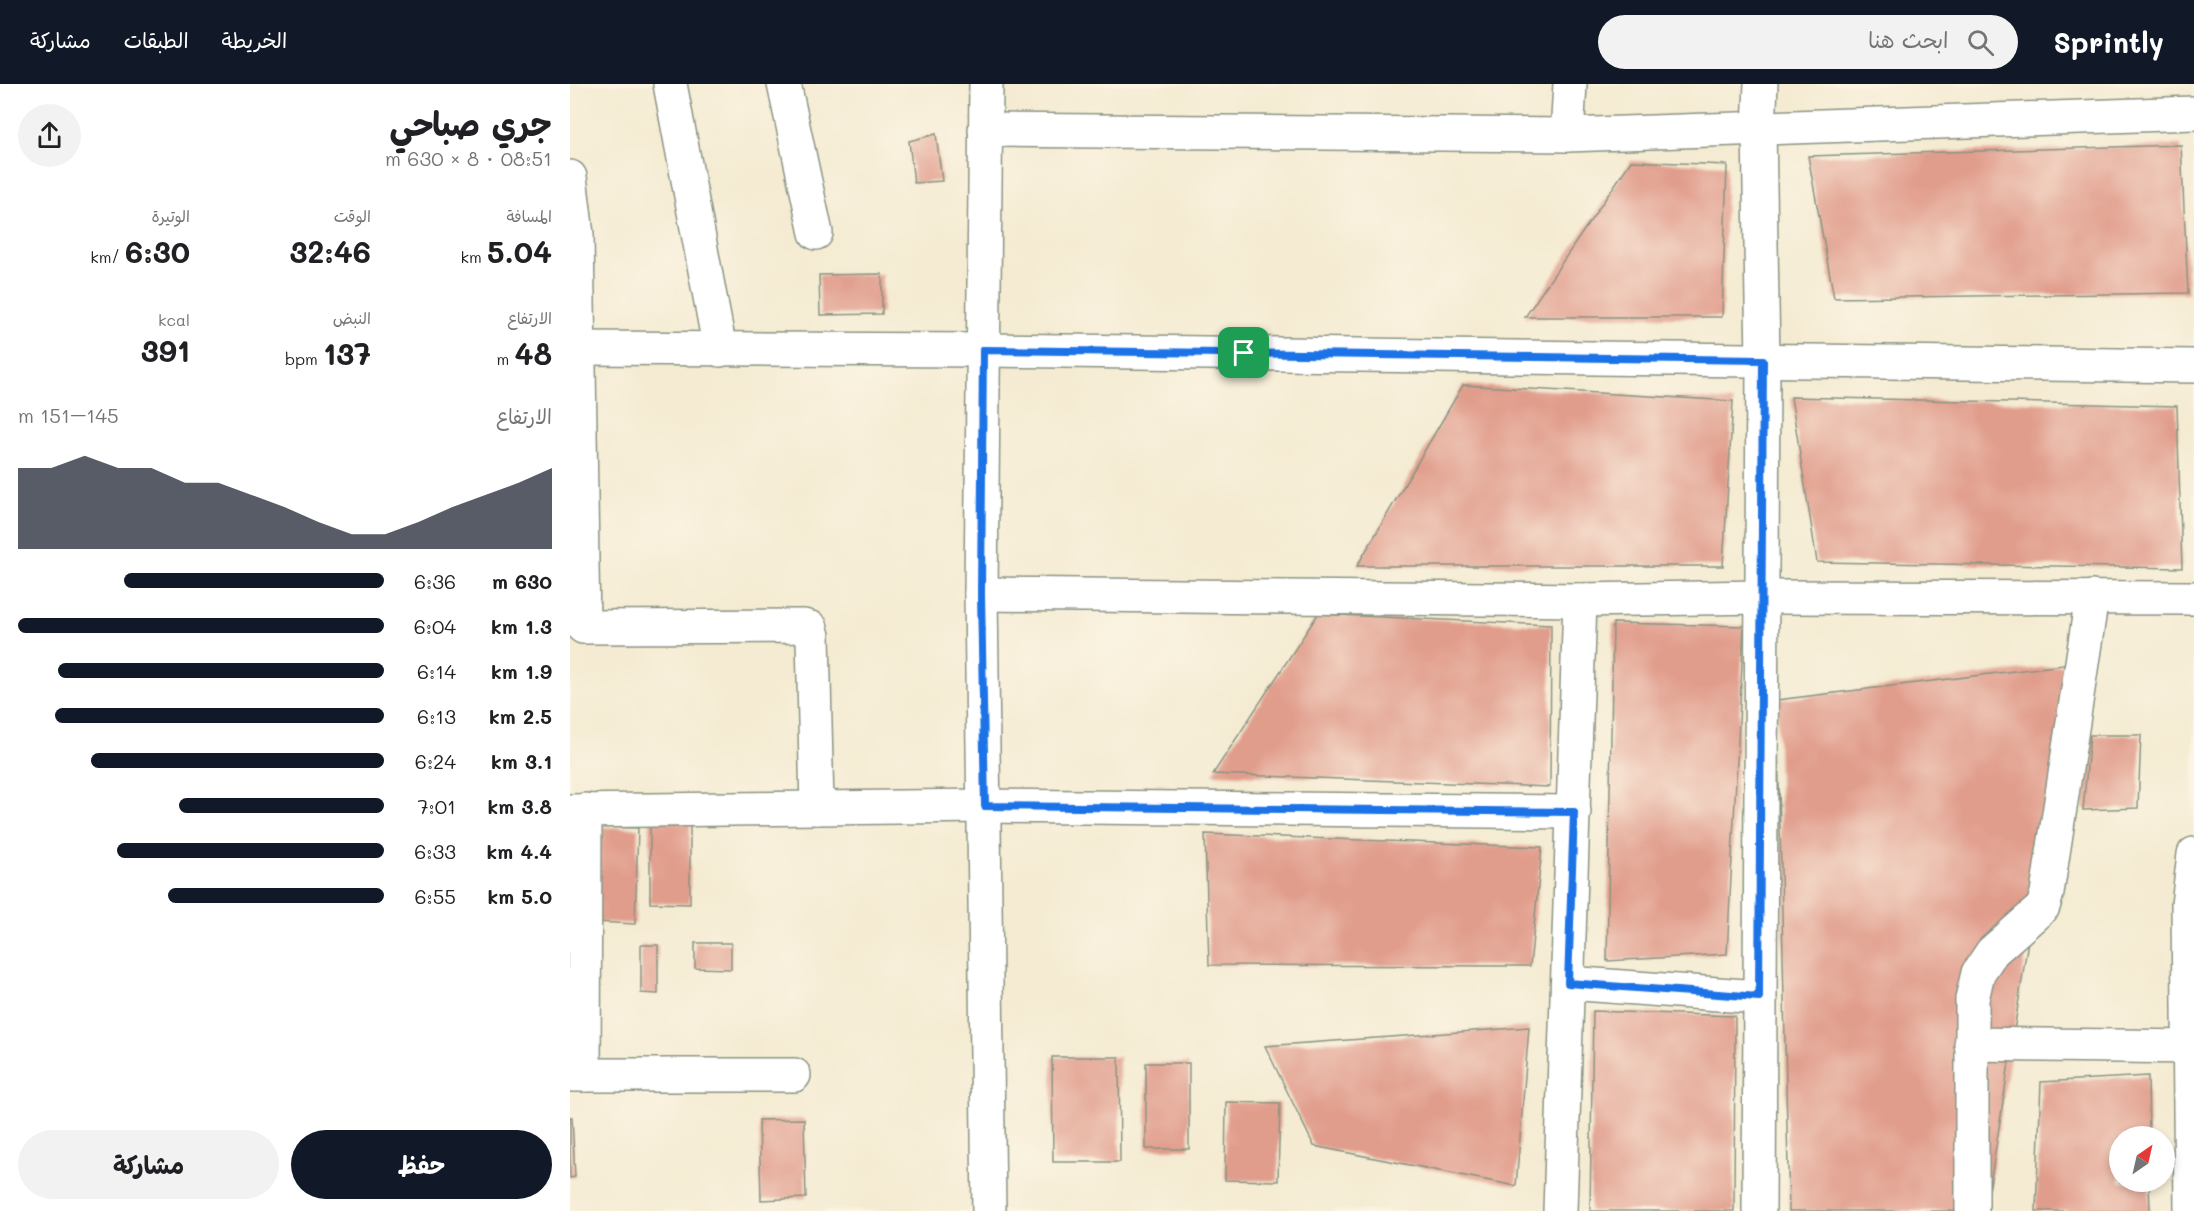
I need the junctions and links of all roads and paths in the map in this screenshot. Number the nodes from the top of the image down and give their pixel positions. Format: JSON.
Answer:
{"nodes":[{"id":1,"x":670,"y":84,"type":"edge"},
{"id":2,"x":784,"y":84,"type":"edge"},
{"id":3,"x":986,"y":84,"type":"edge"},
{"id":4,"x":1570,"y":84,"type":"edge"},
{"id":5,"x":1761,"y":84,"type":"edge"},
{"id":6,"x":2194,"y":113,"type":"edge"},
{"id":7,"x":1759,"y":128,"type":"junction"},
{"id":8,"x":985,"y":130,"type":"junction"},
{"id":9,"x":1567,"y":135,"type":"junction"},
{"id":10,"x":570,"y":177,"type":"edge"},
{"id":11,"x":816,"y":233,"type":"dead end"},
{"id":12,"x":575,"y":348,"type":"edge"},
{"id":13,"x":720,"y":350,"type":"junction"},
{"id":14,"x":983,"y":350,"type":"junction"},
{"id":15,"x":1763,"y":360,"type":"junction"},
{"id":16,"x":2194,"y":366,"type":"edge"},
{"id":17,"x":981,"y":594,"type":"junction"},
{"id":18,"x":1761,"y":597,"type":"junction"},
{"id":19,"x":2092,"y":597,"type":"junction"},
{"id":20,"x":2194,"y":598,"type":"edge"},
{"id":21,"x":1580,"y":600,"type":"junction"},
{"id":22,"x":577,"y":627,"type":"edge"},
{"id":23,"x":985,"y":806,"type":"junction"},
{"id":24,"x":817,"y":808,"type":"junction"},
{"id":25,"x":577,"y":810,"type":"edge"},
{"id":26,"x":1574,"y":812,"type":"junction"},
{"id":27,"x":2194,"y":854,"type":"edge"},
{"id":28,"x":1568,"y":983,"type":"junction"},
{"id":29,"x":1759,"y":997,"type":"junction"},
{"id":30,"x":1971,"y":1044,"type":"junction"},
{"id":31,"x":2192,"y":1047,"type":"edge"},
{"id":32,"x":577,"y":1075,"type":"edge"},
{"id":33,"x":794,"y":1075,"type":"dead end"},
{"id":34,"x":989,"y":1211,"type":"edge"},
{"id":35,"x":1560,"y":1211,"type":"edge"},
{"id":36,"x":1759,"y":1211,"type":"edge"},
{"id":37,"x":1972,"y":1211,"type":"edge"},
{"id":38,"x":2191,"y":1211,"type":"edge"}],
"edges":[{"from":1,"to":13,"type":"street"},
{"from":2,"to":11,"type":"street"},
{"from":3,"to":8,"type":"street"},
{"from":4,"to":9,"type":"street"},
{"from":5,"to":7,"type":"street"},
{"from":6,"to":7,"type":"street"},
{"from":7,"to":9,"type":"street"},
{"from":7,"to":15,"type":"street"},
{"from":8,"to":9,"type":"street"},
{"from":8,"to":14,"type":"street"},
{"from":10,"to":12,"type":"street"},
{"from":12,"to":13,"type":"street"},
{"from":12,"to":22,"type":"street"},
{"from":13,"to":14,"type":"street"},
{"from":14,"to":15,"type":"street"},
{"from":14,"to":17,"type":"street"},
{"from":15,"to":16,"type":"street"},
{"from":15,"to":18,"type":"street"},
{"from":17,"to":21,"type":"street"},
{"from":17,"to":23,"type":"street"},
{"from":18,"to":19,"type":"street"},
{"from":18,"to":21,"type":"street"},
{"from":18,"to":29,"type":"street"},
{"from":19,"to":20,"type":"street"},
{"from":19,"to":30,"type":"street"},
{"from":21,"to":26,"type":"street"},
{"from":22,"to":24,"type":"street"},
{"from":23,"to":24,"type":"street"},
{"from":23,"to":26,"type":"street"},
{"from":23,"to":34,"type":"street"},
{"from":24,"to":25,"type":"street"},
{"from":25,"to":32,"type":"street"},
{"from":26,"to":28,"type":"street"},
{"from":27,"to":31,"type":"street"},
{"from":28,"to":29,"type":"street"},
{"from":28,"to":35,"type":"street"},
{"from":29,"to":36,"type":"street"},
{"from":30,"to":31,"type":"street"},
{"from":30,"to":37,"type":"street"},
{"from":31,"to":38,"type":"street"},
{"from":32,"to":33,"type":"street"}]}
